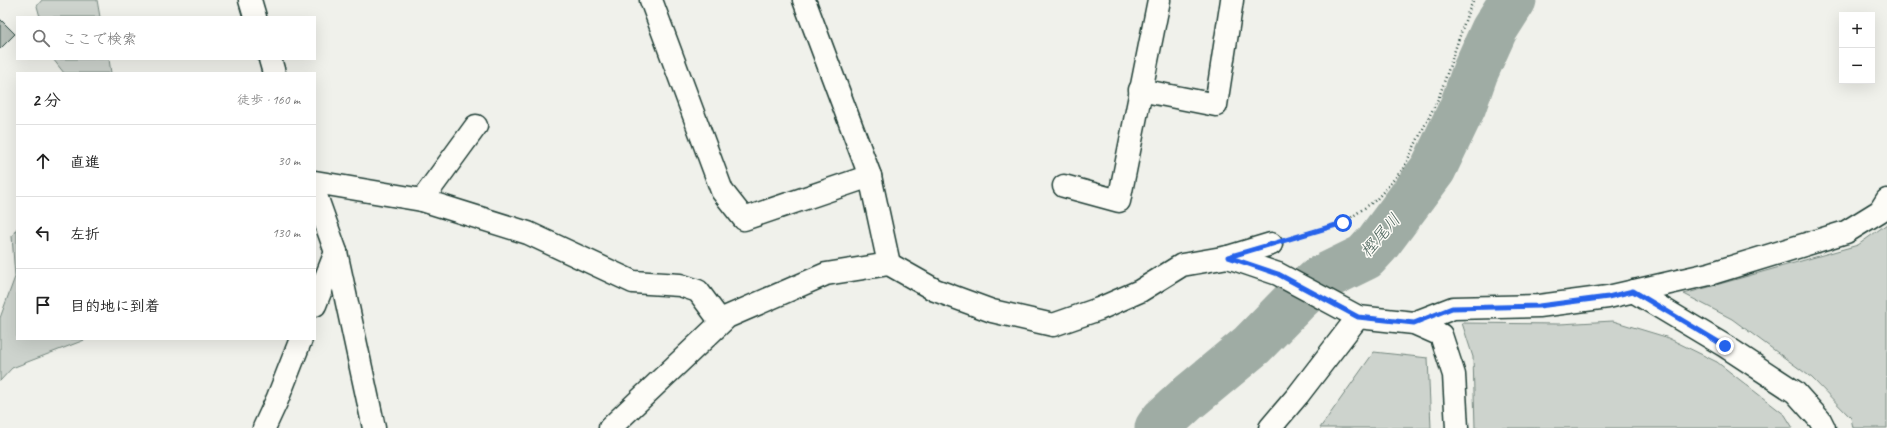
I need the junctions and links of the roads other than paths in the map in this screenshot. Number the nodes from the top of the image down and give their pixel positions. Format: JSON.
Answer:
{"nodes":[{"id":1,"x":250,"y":0,"type":"edge"},
{"id":2,"x":651,"y":0,"type":"edge"},
{"id":3,"x":804,"y":0,"type":"edge"},
{"id":4,"x":1159,"y":0,"type":"edge"},
{"id":5,"x":1232,"y":0,"type":"edge"},
{"id":6,"x":255,"y":16,"type":"edge"},
{"id":7,"x":270,"y":60,"type":"edge"},
{"id":8,"x":274,"y":72,"type":"edge"},
{"id":9,"x":1140,"y":90,"type":"junction"},
{"id":10,"x":476,"y":126,"type":"dead end"},
{"id":11,"x":870,"y":176,"type":"junction"},
{"id":12,"x":316,"y":182,"type":"edge"},
{"id":13,"x":1064,"y":186,"type":"dead end"},
{"id":14,"x":316,"y":196,"type":"edge"},
{"id":15,"x":422,"y":200,"type":"junction"},
{"id":16,"x":1887,"y":200,"type":"edge"},
{"id":17,"x":1271,"y":244,"type":"road end"},
{"id":18,"x":336,"y":252,"type":"junction"},
{"id":19,"x":1228,"y":257,"type":"junction"},
{"id":20,"x":889,"y":264,"type":"junction"},
{"id":21,"x":1633,"y":291,"type":"junction"},
{"id":22,"x":316,"y":302,"type":"edge"},
{"id":23,"x":1358,"y":317,"type":"junction"},
{"id":24,"x":721,"y":322,"type":"junction"},
{"id":25,"x":1414,"y":323,"type":"junction"},
{"id":26,"x":301,"y":340,"type":"edge"},
{"id":27,"x":264,"y":428,"type":"edge"},
{"id":28,"x":374,"y":428,"type":"edge"},
{"id":29,"x":610,"y":428,"type":"edge"},
{"id":30,"x":1270,"y":428,"type":"edge"},
{"id":31,"x":1457,"y":428,"type":"edge"},
{"id":32,"x":1824,"y":428,"type":"edge"}],
"edges":[{"from":1,"to":6,"type":"street"},
{"from":2,"to":11,"type":"street"},
{"from":3,"to":11,"type":"street"},
{"from":4,"to":9,"type":"street"},
{"from":5,"to":9,"type":"street"},
{"from":7,"to":8,"type":"street"},
{"from":9,"to":13,"type":"street"},
{"from":10,"to":15,"type":"street"},
{"from":11,"to":20,"type":"street"},
{"from":12,"to":15,"type":"street"},
{"from":14,"to":18,"type":"street"},
{"from":15,"to":24,"type":"street"},
{"from":16,"to":21,"type":"street"},
{"from":17,"to":19,"type":"street"},
{"from":18,"to":22,"type":"street"},
{"from":18,"to":28,"type":"street"},
{"from":19,"to":20,"type":"street"},
{"from":19,"to":23,"type":"street"},
{"from":20,"to":24,"type":"street"},
{"from":21,"to":25,"type":"street"},
{"from":21,"to":32,"type":"street"},
{"from":23,"to":25,"type":"street"},
{"from":23,"to":30,"type":"street"},
{"from":24,"to":29,"type":"street"},
{"from":25,"to":31,"type":"street"},
{"from":26,"to":27,"type":"street"}]}
